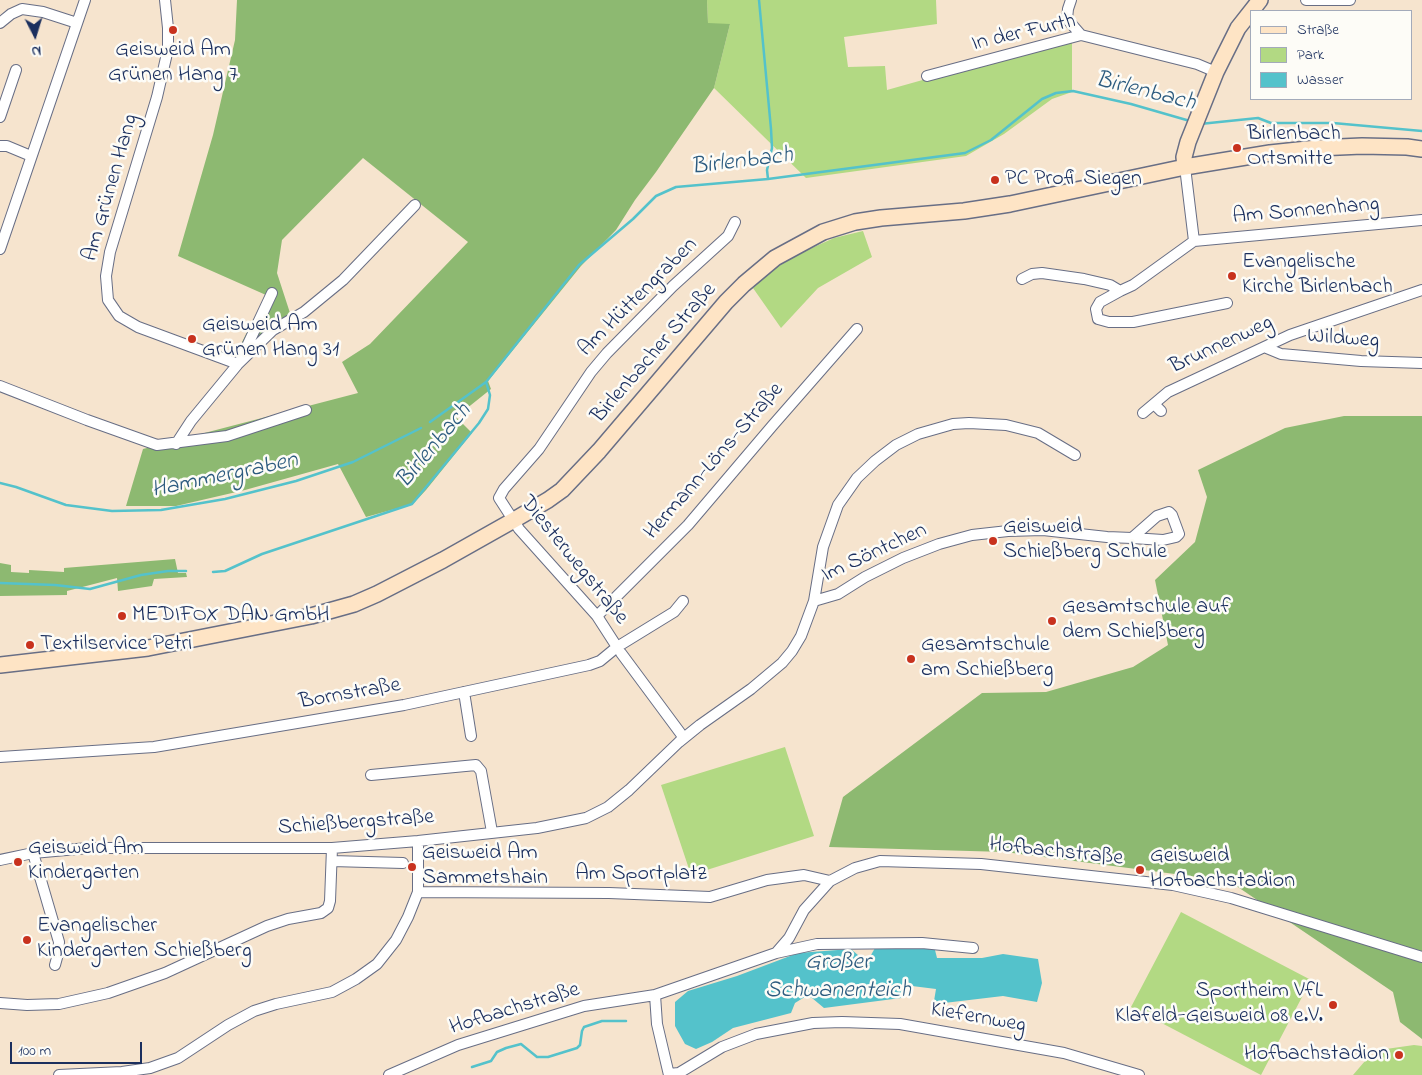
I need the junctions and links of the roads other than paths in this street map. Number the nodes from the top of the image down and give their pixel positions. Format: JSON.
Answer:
{"nodes":[{"id":1,"x":85,"y":0,"type":"edge"},
{"id":2,"x":165,"y":0,"type":"edge"},
{"id":3,"x":1071,"y":0,"type":"edge"},
{"id":4,"x":1260,"y":0,"type":"edge"},
{"id":5,"x":1306,"y":0,"type":"edge"},
{"id":6,"x":1350,"y":0,"type":"edge"},
{"id":7,"x":1252,"y":10,"type":"edge"},
{"id":8,"x":1250,"y":13,"type":"edge"},
{"id":9,"x":0,"y":23,"type":"edge"},
{"id":10,"x":77,"y":23,"type":"junction"},
{"id":11,"x":1081,"y":35,"type":"junction"},
{"id":12,"x":16,"y":70,"type":"dead end"},
{"id":13,"x":1216,"y":72,"type":"junction"},
{"id":14,"x":927,"y":76,"type":"dead end"},
{"id":15,"x":0,"y":117,"type":"edge"},
{"id":16,"x":0,"y":146,"type":"edge"},
{"id":17,"x":1422,"y":149,"type":"edge"},
{"id":18,"x":32,"y":156,"type":"junction"},
{"id":19,"x":1185,"y":167,"type":"junction"},
{"id":20,"x":415,"y":205,"type":"dead end"},
{"id":21,"x":1422,"y":220,"type":"edge"},
{"id":22,"x":735,"y":222,"type":"dead end"},
{"id":23,"x":1194,"y":241,"type":"junction"},
{"id":24,"x":0,"y":249,"type":"edge"},
{"id":25,"x":1022,"y":279,"type":"dead end"},
{"id":26,"x":1120,"y":290,"type":"junction"},
{"id":27,"x":1422,"y":290,"type":"edge"},
{"id":28,"x":272,"y":293,"type":"dead end"},
{"id":29,"x":1226,"y":303,"type":"dead end"},
{"id":30,"x":857,"y":329,"type":"dead end"},
{"id":31,"x":1264,"y":347,"type":"junction"},
{"id":32,"x":1422,"y":363,"type":"edge"},
{"id":33,"x":238,"y":364,"type":"junction"},
{"id":34,"x":0,"y":386,"type":"edge"},
{"id":35,"x":306,"y":410,"type":"dead end"},
{"id":36,"x":1143,"y":413,"type":"dead end"},
{"id":37,"x":176,"y":444,"type":"junction"},
{"id":38,"x":1075,"y":455,"type":"dead end"},
{"id":39,"x":499,"y":498,"type":"joint"},
{"id":40,"x":514,"y":520,"type":"junction"},
{"id":41,"x":1132,"y":538,"type":"dead end"},
{"id":42,"x":683,"y":601,"type":"dead end"},
{"id":43,"x":814,"y":601,"type":"junction"},
{"id":44,"x":596,"y":616,"type":"junction"},
{"id":45,"x":619,"y":650,"type":"junction"},
{"id":46,"x":0,"y":665,"type":"edge"},
{"id":47,"x":464,"y":692,"type":"junction"},
{"id":48,"x":471,"y":736,"type":"dead end"},
{"id":49,"x":684,"y":738,"type":"junction"},
{"id":50,"x":0,"y":757,"type":"edge"},
{"id":51,"x":371,"y":775,"type":"dead end"},
{"id":52,"x":492,"y":832,"type":"junction"},
{"id":53,"x":418,"y":841,"type":"junction"},
{"id":54,"x":332,"y":848,"type":"junction"},
{"id":55,"x":33,"y":853,"type":"junction"},
{"id":56,"x":0,"y":860,"type":"edge"},
{"id":57,"x":332,"y":861,"type":"junction"},
{"id":58,"x":403,"y":863,"type":"dead end"},
{"id":59,"x":830,"y":881,"type":"junction"},
{"id":60,"x":418,"y":892,"type":"junction"},
{"id":61,"x":972,"y":948,"type":"dead end"},
{"id":62,"x":776,"y":953,"type":"junction"},
{"id":63,"x":1422,"y":957,"type":"edge"},
{"id":64,"x":55,"y":965,"type":"dead end"},
{"id":65,"x":655,"y":995,"type":"junction"},
{"id":66,"x":0,"y":1003,"type":"edge"},
{"id":67,"x":669,"y":1074,"type":"edge"},
{"id":68,"x":59,"y":1075,"type":"edge"},
{"id":69,"x":389,"y":1075,"type":"edge"},
{"id":70,"x":1139,"y":1075,"type":"edge"}],
"edges":[{"from":1,"to":10,"type":"street"},
{"from":2,"to":33,"type":"street","name":"Am Grünen Hang"},
{"from":3,"to":11,"type":"street"},
{"from":4,"to":7,"type":"main road"},
{"from":5,"to":6,"type":"street"},
{"from":8,"to":13,"type":"main road"},
{"from":9,"to":10,"type":"street"},
{"from":10,"to":18,"type":"street"},
{"from":11,"to":13,"type":"street","name":"In der Furth"},
{"from":11,"to":14,"type":"street","name":"In der Furth"},
{"from":12,"to":15,"type":"street"},
{"from":13,"to":19,"type":"main road"},
{"from":16,"to":18,"type":"street"},
{"from":17,"to":19,"type":"main road","name":"Birlenbacher Straße"},
{"from":18,"to":24,"type":"street"},
{"from":19,"to":23,"type":"street"},
{"from":19,"to":40,"type":"main road","name":"Birlenbacher Straße"},
{"from":20,"to":33,"type":"street"},
{"from":21,"to":23,"type":"street","name":"Am Sonnenhang"},
{"from":22,"to":39,"type":"street","name":"Am Hüttengraben"},
{"from":23,"to":26,"type":"street"},
{"from":25,"to":26,"type":"street"},
{"from":26,"to":29,"type":"street"},
{"from":27,"to":31,"type":"street","name":"Brunnenweg"},
{"from":28,"to":33,"type":"street"},
{"from":30,"to":44,"type":"street","name":"Hermann-Löns-Straße"},
{"from":31,"to":32,"type":"street","name":"Wildweg"},
{"from":31,"to":36,"type":"street","name":"Brunnenweg"},
{"from":33,"to":37,"type":"street"},
{"from":34,"to":37,"type":"street"},
{"from":35,"to":37,"type":"street"},
{"from":38,"to":43,"type":"street","name":"Schießbergstraße"},
{"from":39,"to":40,"type":"street","name":"Diesterwegstraße"},
{"from":40,"to":44,"type":"street","name":"Diesterwegstraße"},
{"from":40,"to":46,"type":"main road","name":"Birlenbacher Straße"},
{"from":41,"to":43,"type":"street","name":"Im Söntchen"},
{"from":42,"to":45,"type":"street","name":"Bornstraße"},
{"from":43,"to":49,"type":"street","name":"Schießbergstraße"},
{"from":44,"to":45,"type":"street","name":"Diesterwegstraße"},
{"from":45,"to":47,"type":"street","name":"Bornstraße"},
{"from":45,"to":49,"type":"street"},
{"from":47,"to":48,"type":"street"},
{"from":47,"to":50,"type":"street","name":"Bornstraße"},
{"from":49,"to":52,"type":"street","name":"Schießbergstraße"},
{"from":51,"to":52,"type":"street"},
{"from":52,"to":53,"type":"street","name":"Schießbergstraße"},
{"from":53,"to":54,"type":"street","name":"Schießbergstraße"},
{"from":53,"to":60,"type":"street"},
{"from":54,"to":55,"type":"street","name":"Schießbergstraße"},
{"from":54,"to":57,"type":"street"},
{"from":55,"to":56,"type":"street","name":"Schießbergstraße"},
{"from":55,"to":64,"type":"street"},
{"from":57,"to":58,"type":"street"},
{"from":57,"to":66,"type":"street"},
{"from":59,"to":60,"type":"street","name":"Am Sportplatz"},
{"from":59,"to":62,"type":"street","name":"Hofbachstraße"},
{"from":59,"to":63,"type":"street","name":"Hofbachstraße"},
{"from":60,"to":68,"type":"street"},
{"from":61,"to":62,"type":"street","name":"Hofbachstraße"},
{"from":62,"to":65,"type":"street","name":"Hofbachstraße"},
{"from":65,"to":67,"type":"street"},
{"from":65,"to":69,"type":"street","name":"Hofbachstraße"},
{"from":67,"to":70,"type":"street","name":"Kiefernweg"}]}
